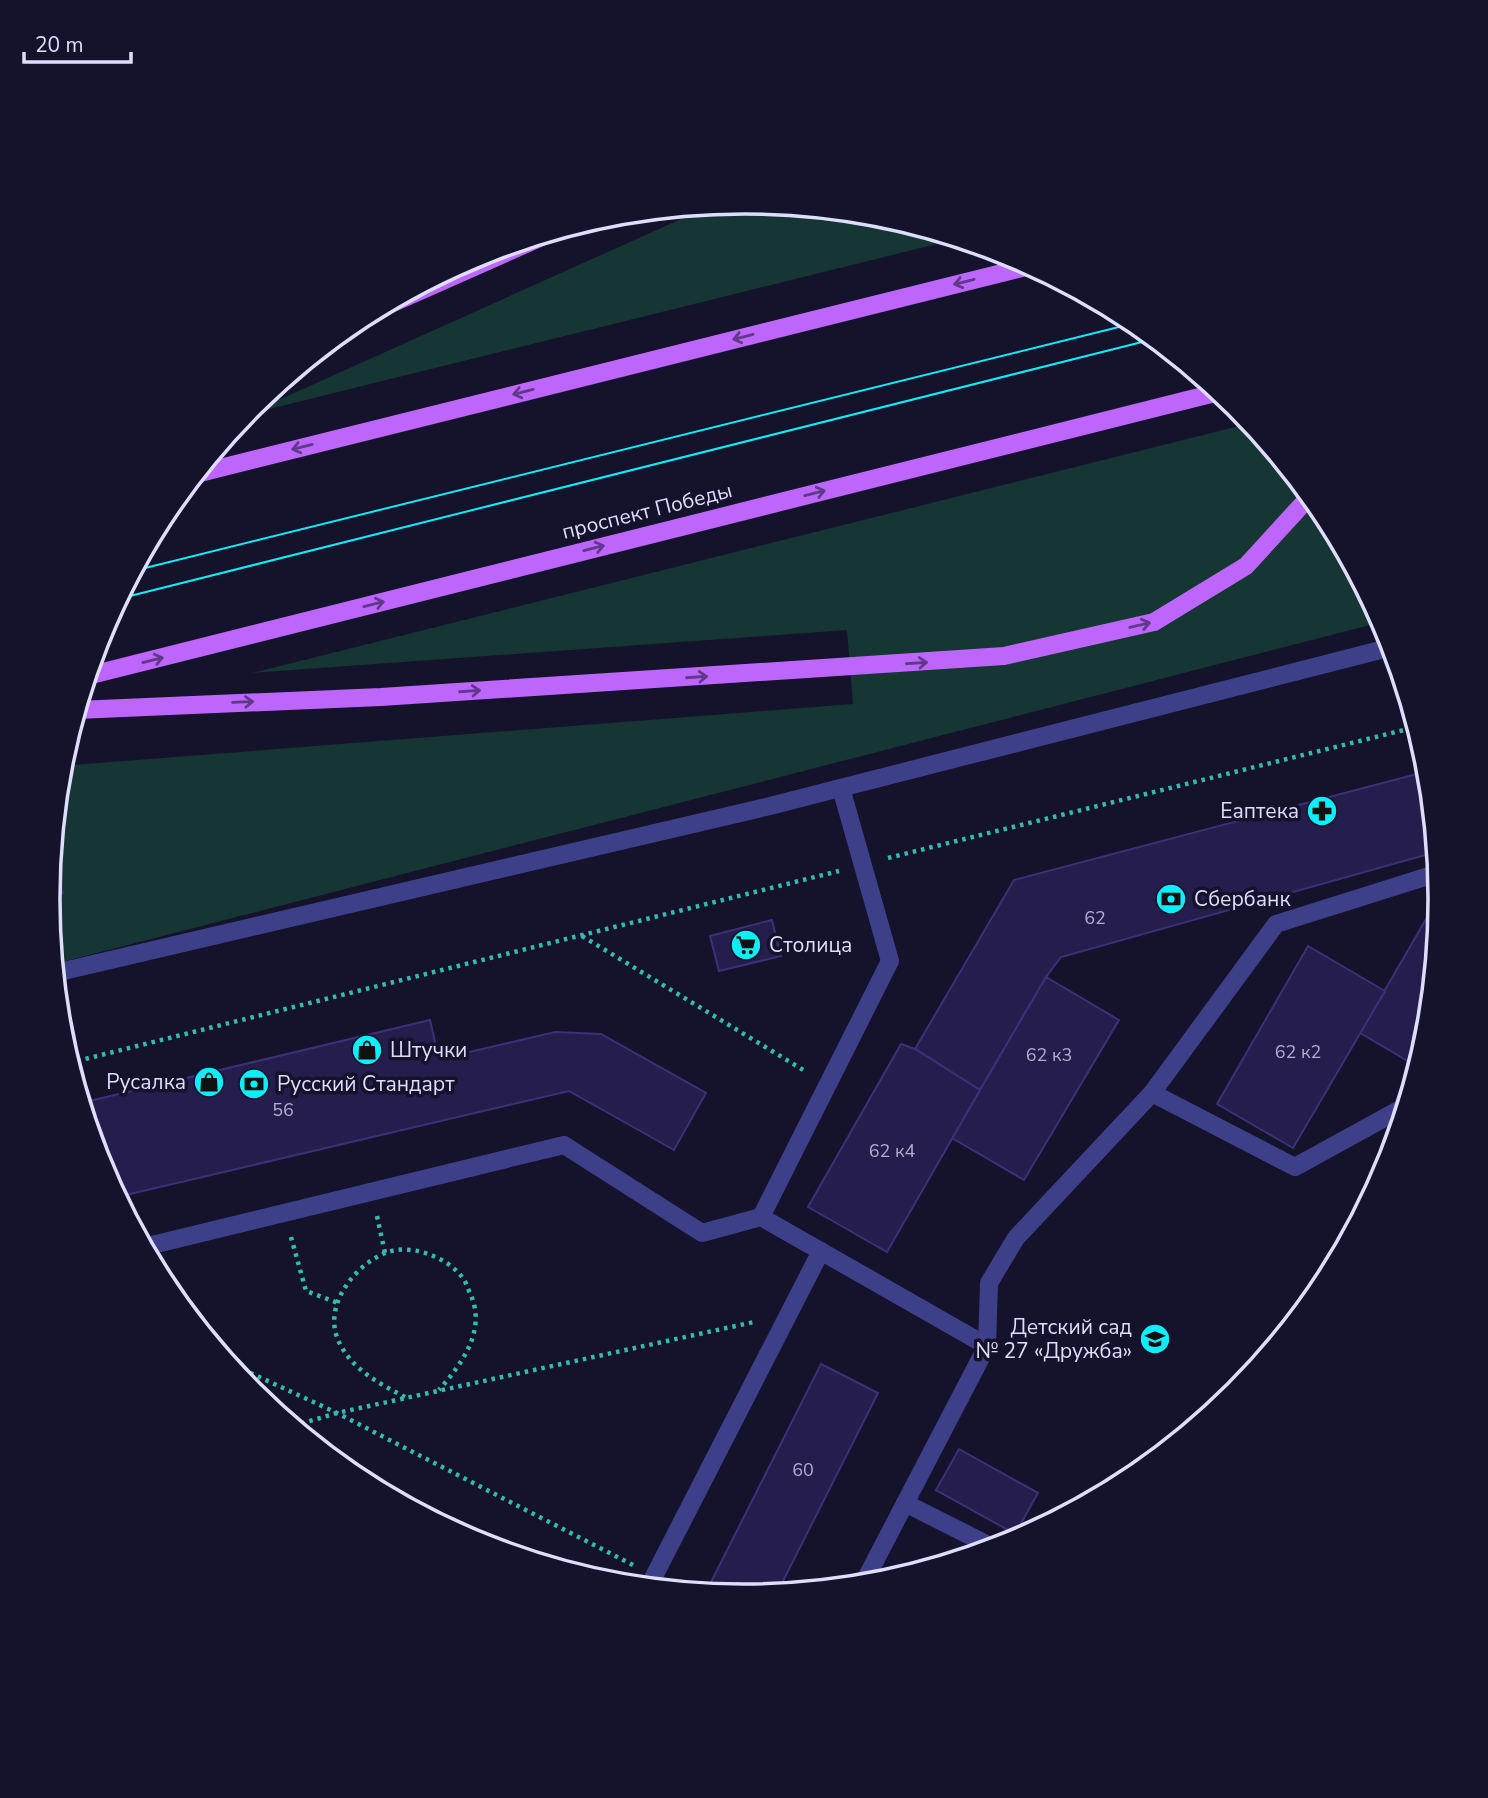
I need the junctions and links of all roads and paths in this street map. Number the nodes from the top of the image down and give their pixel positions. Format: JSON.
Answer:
{"nodes":[{"id":1,"x":1013,"y":270,"type":"edge"},
{"id":2,"x":1207,"y":395,"type":"edge"},
{"id":3,"x":211,"y":470,"type":"edge"},
{"id":4,"x":1303,"y":504,"type":"edge"},
{"id":5,"x":1381,"y":650,"type":"edge"},
{"id":6,"x":98,"y":673,"type":"edge"},
{"id":7,"x":87,"y":710,"type":"edge"},
{"id":8,"x":1407,"y":729,"type":"edge"},
{"id":9,"x":841,"y":788,"type":"junction"},
{"id":10,"x":863,"y":865,"type":"junction"},
{"id":11,"x":1427,"y":876,"type":"edge"},
{"id":12,"x":581,"y":935,"type":"junction"},
{"id":13,"x":63,"y":971,"type":"edge"},
{"id":14,"x":79,"y":1060,"type":"edge"},
{"id":15,"x":828,"y":1085,"type":"junction"},
{"id":16,"x":1152,"y":1093,"type":"junction"},
{"id":17,"x":1394,"y":1113,"type":"edge"},
{"id":18,"x":371,"y":1191,"type":"junction"},
{"id":19,"x":284,"y":1213,"type":"junction"},
{"id":20,"x":761,"y":1217,"type":"junction"},
{"id":21,"x":153,"y":1245,"type":"edge"},
{"id":22,"x":821,"y":1251,"type":"junction"},
{"id":23,"x":385,"y":1253,"type":"junction"},
{"id":24,"x":338,"y":1303,"type":"junction"},
{"id":25,"x":789,"y":1314,"type":"junction"},
{"id":26,"x":987,"y":1346,"type":"junction"},
{"id":27,"x":251,"y":1373,"type":"edge"},
{"id":28,"x":438,"y":1391,"type":"junction"},
{"id":29,"x":406,"y":1398,"type":"junction"},
{"id":30,"x":337,"y":1413,"type":"junction"},
{"id":31,"x":304,"y":1423,"type":"edge"},
{"id":32,"x":905,"y":1503,"type":"junction"},
{"id":33,"x":980,"y":1541,"type":"edge"},
{"id":34,"x":869,"y":1572,"type":"edge"},
{"id":35,"x":642,"y":1576,"type":"edge"},
{"id":36,"x":654,"y":1578,"type":"edge"}],
"edges":[{"from":1,"to":3,"type":"main road","one_way":true},
{"from":6,"to":2,"type":"main road","name":"проспект Победы","one_way":true},
{"from":7,"to":4,"type":"main road","one_way":true},
{"from":5,"to":9,"type":"lane"},
{"from":8,"to":10,"type":"path"},
{"from":9,"to":10,"type":"lane"},
{"from":9,"to":13,"type":"lane"},
{"from":10,"to":12,"type":"path"},
{"from":10,"to":15,"type":"lane"},
{"from":11,"to":16,"type":"lane"},
{"from":12,"to":14,"type":"path"},
{"from":12,"to":15,"type":"path"},
{"from":15,"to":20,"type":"lane"},
{"from":16,"to":17,"type":"lane"},
{"from":16,"to":26,"type":"lane"},
{"from":18,"to":19,"type":"lane"},
{"from":18,"to":20,"type":"lane"},
{"from":18,"to":23,"type":"path"},
{"from":19,"to":21,"type":"lane"},
{"from":19,"to":24,"type":"path"},
{"from":20,"to":22,"type":"lane"},
{"from":22,"to":25,"type":"lane"},
{"from":22,"to":26,"type":"lane"},
{"from":23,"to":24,"type":"path"},
{"from":23,"to":28,"type":"path"},
{"from":24,"to":29,"type":"path"},
{"from":25,"to":28,"type":"path"},
{"from":25,"to":36,"type":"lane"},
{"from":26,"to":32,"type":"lane"},
{"from":27,"to":30,"type":"path"},
{"from":28,"to":29,"type":"path"},
{"from":29,"to":30,"type":"path"},
{"from":30,"to":31,"type":"path"},
{"from":30,"to":35,"type":"path"},
{"from":32,"to":33,"type":"lane"},
{"from":32,"to":34,"type":"lane"}]}
